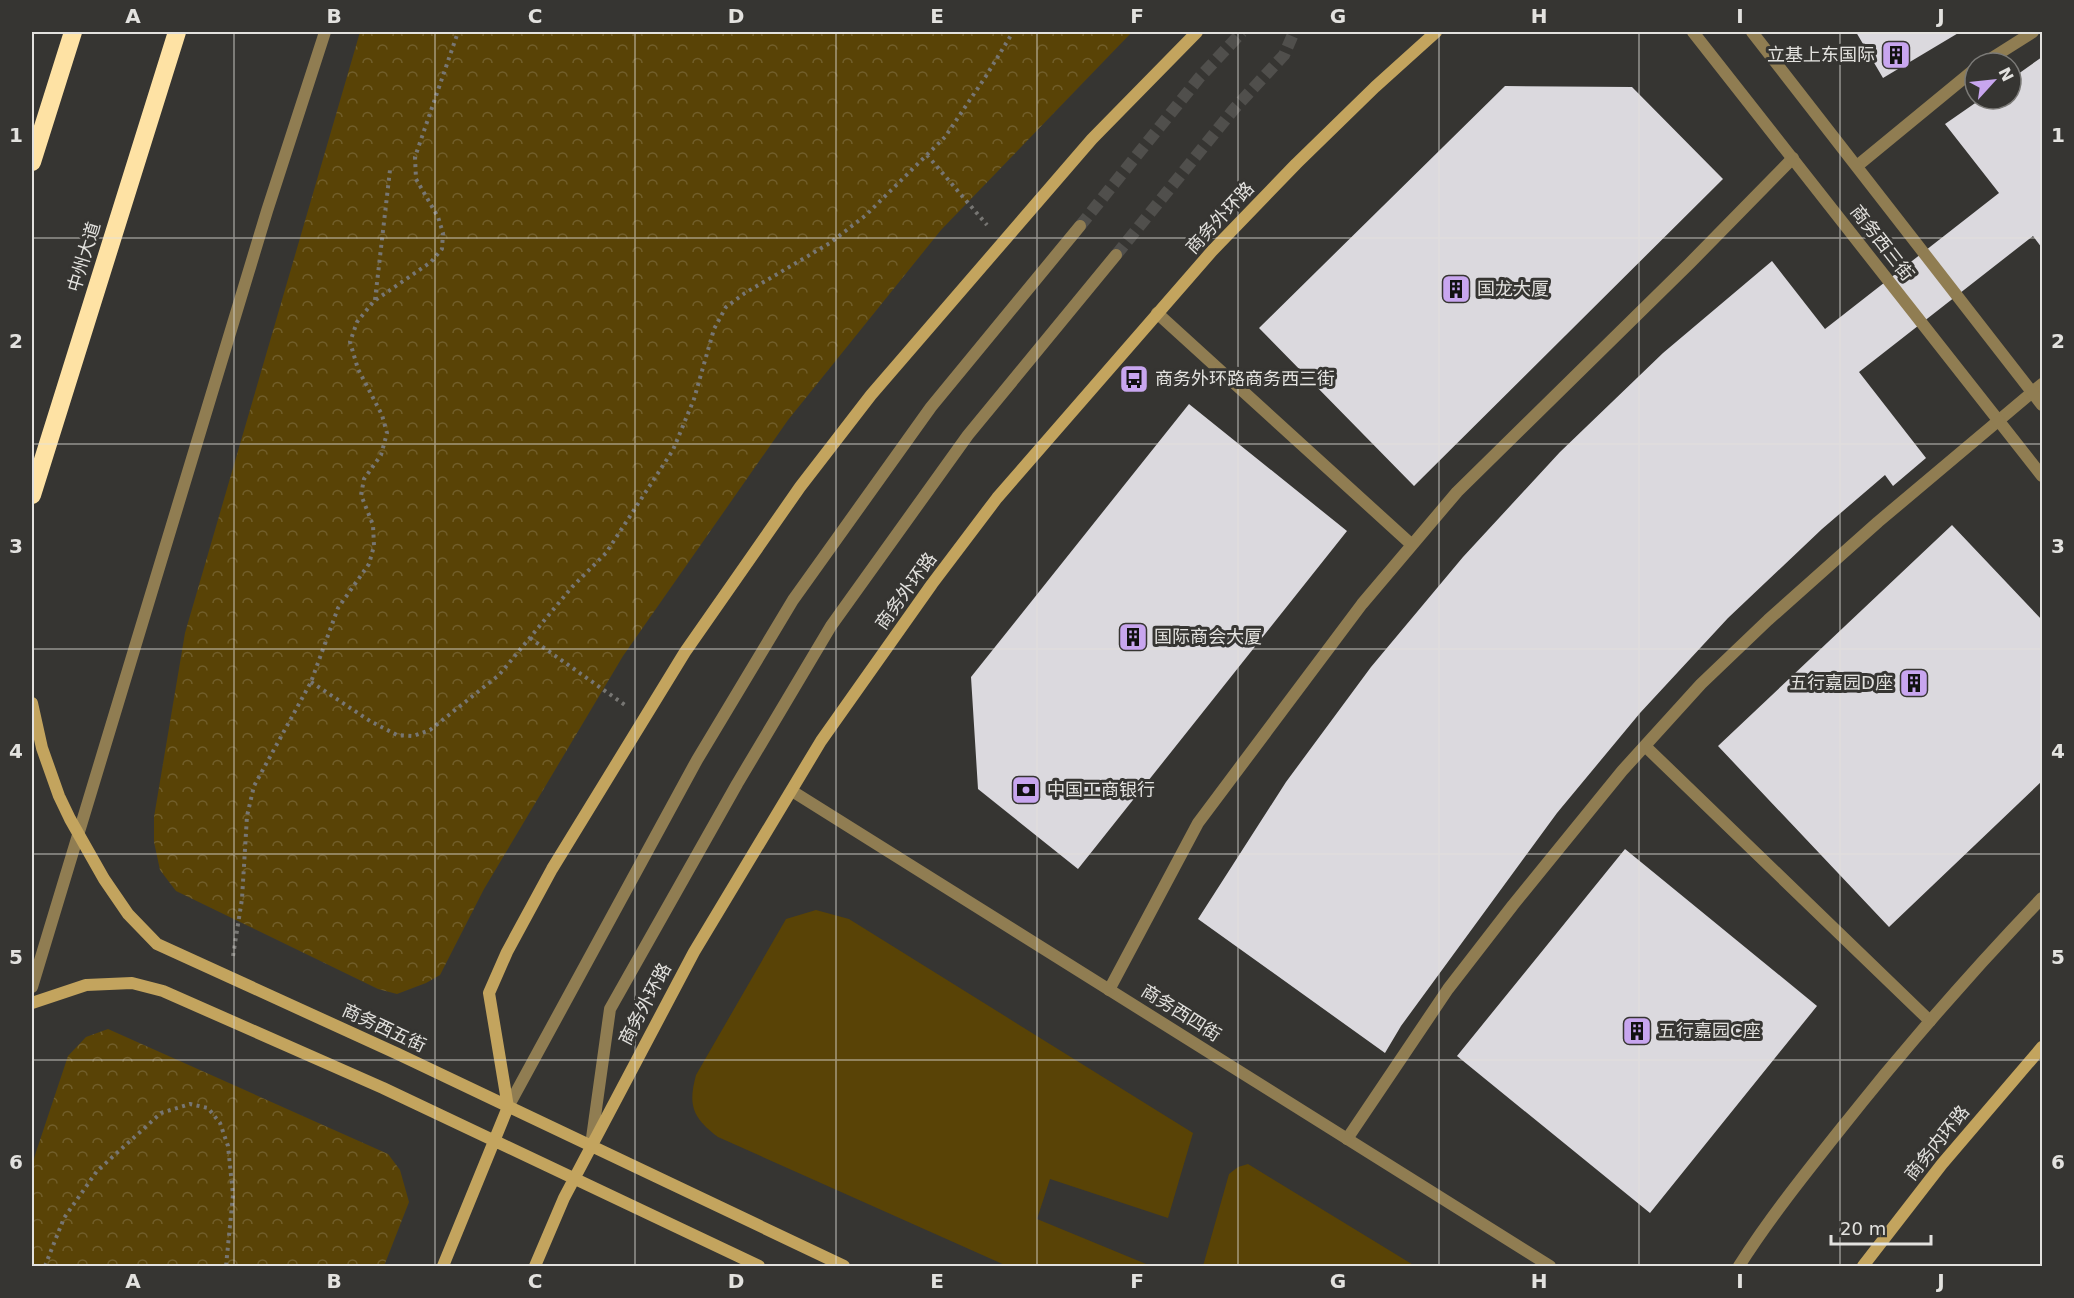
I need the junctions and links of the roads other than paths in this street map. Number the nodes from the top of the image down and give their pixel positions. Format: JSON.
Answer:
{"nodes":[{"id":1,"x":73,"y":32,"type":"edge"},
{"id":2,"x":177,"y":32,"type":"edge"},
{"id":3,"x":325,"y":32,"type":"edge"},
{"id":4,"x":1197,"y":32,"type":"edge"},
{"id":5,"x":1436,"y":32,"type":"edge"},
{"id":6,"x":1693,"y":32,"type":"edge"},
{"id":7,"x":1752,"y":32,"type":"edge"},
{"id":8,"x":2033,"y":32,"type":"edge"},
{"id":9,"x":2003,"y":51,"type":"edge"},
{"id":10,"x":1963,"y":79,"type":"edge"},
{"id":11,"x":1793,"y":158,"type":"junction"},
{"id":12,"x":32,"y":162,"type":"edge"},
{"id":13,"x":1857,"y":166,"type":"junction"},
{"id":14,"x":1080,"y":226,"type":"tunnel mouth"},
{"id":15,"x":1116,"y":255,"type":"tunnel mouth"},
{"id":16,"x":1157,"y":313,"type":"junction"},
{"id":17,"x":2038,"y":388,"type":"edge"},
{"id":18,"x":2043,"y":405,"type":"edge"},
{"id":19,"x":1999,"y":420,"type":"junction"},
{"id":20,"x":2043,"y":476,"type":"edge"},
{"id":21,"x":32,"y":495,"type":"edge"},
{"id":22,"x":1412,"y":545,"type":"junction"},
{"id":23,"x":32,"y":703,"type":"edge"},
{"id":24,"x":1645,"y":746,"type":"junction"},
{"id":25,"x":792,"y":791,"type":"junction"},
{"id":26,"x":78,"y":833,"type":"junction"},
{"id":27,"x":2043,"y":898,"type":"edge"},
{"id":28,"x":32,"y":987,"type":"edge"},
{"id":29,"x":1109,"y":990,"type":"junction"},
{"id":30,"x":32,"y":1003,"type":"edge"},
{"id":31,"x":1930,"y":1021,"type":"junction"},
{"id":32,"x":2043,"y":1047,"type":"edge"},
{"id":33,"x":508,"y":1107,"type":"junction"},
{"id":34,"x":1347,"y":1139,"type":"junction"},
{"id":35,"x":495,"y":1140,"type":"junction"},
{"id":36,"x":591,"y":1146,"type":"junction"},
{"id":37,"x":574,"y":1179,"type":"junction"},
{"id":38,"x":442,"y":1266,"type":"edge"},
{"id":39,"x":535,"y":1266,"type":"edge"},
{"id":40,"x":759,"y":1266,"type":"edge"},
{"id":41,"x":844,"y":1266,"type":"edge"},
{"id":42,"x":1550,"y":1266,"type":"edge"},
{"id":43,"x":1739,"y":1266,"type":"edge"},
{"id":44,"x":1863,"y":1266,"type":"edge"}],
"edges":[{"from":1,"to":12,"type":"highway"},
{"from":2,"to":21,"type":"highway","name":"中州大道"},
{"from":3,"to":26,"type":"street"},
{"from":4,"to":33,"type":"street"},
{"from":5,"to":16,"type":"street","name":"商务外环路"},
{"from":6,"to":11,"type":"street","name":"商务西三街"},
{"from":7,"to":13,"type":"street","name":"商务西三街"},
{"from":8,"to":9,"type":"street"},
{"from":10,"to":13,"type":"street"},
{"from":11,"to":19,"type":"street","name":"商务西三街"},
{"from":11,"to":22,"type":"street"},
{"from":13,"to":17,"type":"street","name":"商务西三街"},
{"from":14,"to":33,"type":"street"},
{"from":15,"to":36,"type":"street"},
{"from":16,"to":22,"type":"street"},
{"from":16,"to":25,"type":"street","name":"商务外环路"},
{"from":17,"to":18,"type":"street","name":"商务西三街"},
{"from":17,"to":19,"type":"street"},
{"from":19,"to":20,"type":"street","name":"商务西三街"},
{"from":19,"to":24,"type":"street"},
{"from":22,"to":29,"type":"street"},
{"from":23,"to":26,"type":"street","name":"商务西五街"},
{"from":24,"to":31,"type":"street"},
{"from":24,"to":34,"type":"street"},
{"from":25,"to":29,"type":"street","name":"商务西四街"},
{"from":25,"to":36,"type":"street","name":"商务外环路"},
{"from":26,"to":28,"type":"street"},
{"from":26,"to":33,"type":"street","name":"商务西五街"},
{"from":27,"to":31,"type":"street"},
{"from":29,"to":34,"type":"street","name":"商务西四街"},
{"from":30,"to":35,"type":"street"},
{"from":31,"to":43,"type":"street"},
{"from":32,"to":44,"type":"street","name":"商务内环路"},
{"from":33,"to":35,"type":"street"},
{"from":33,"to":36,"type":"street","name":"商务西五街"},
{"from":34,"to":42,"type":"street","name":"商务西四街"},
{"from":35,"to":37,"type":"street"},
{"from":35,"to":38,"type":"street"},
{"from":36,"to":37,"type":"street","name":"商务外环路"},
{"from":36,"to":41,"type":"street","name":"商务西五街"},
{"from":37,"to":39,"type":"street","name":"商务外环路"},
{"from":37,"to":40,"type":"street"}]}
